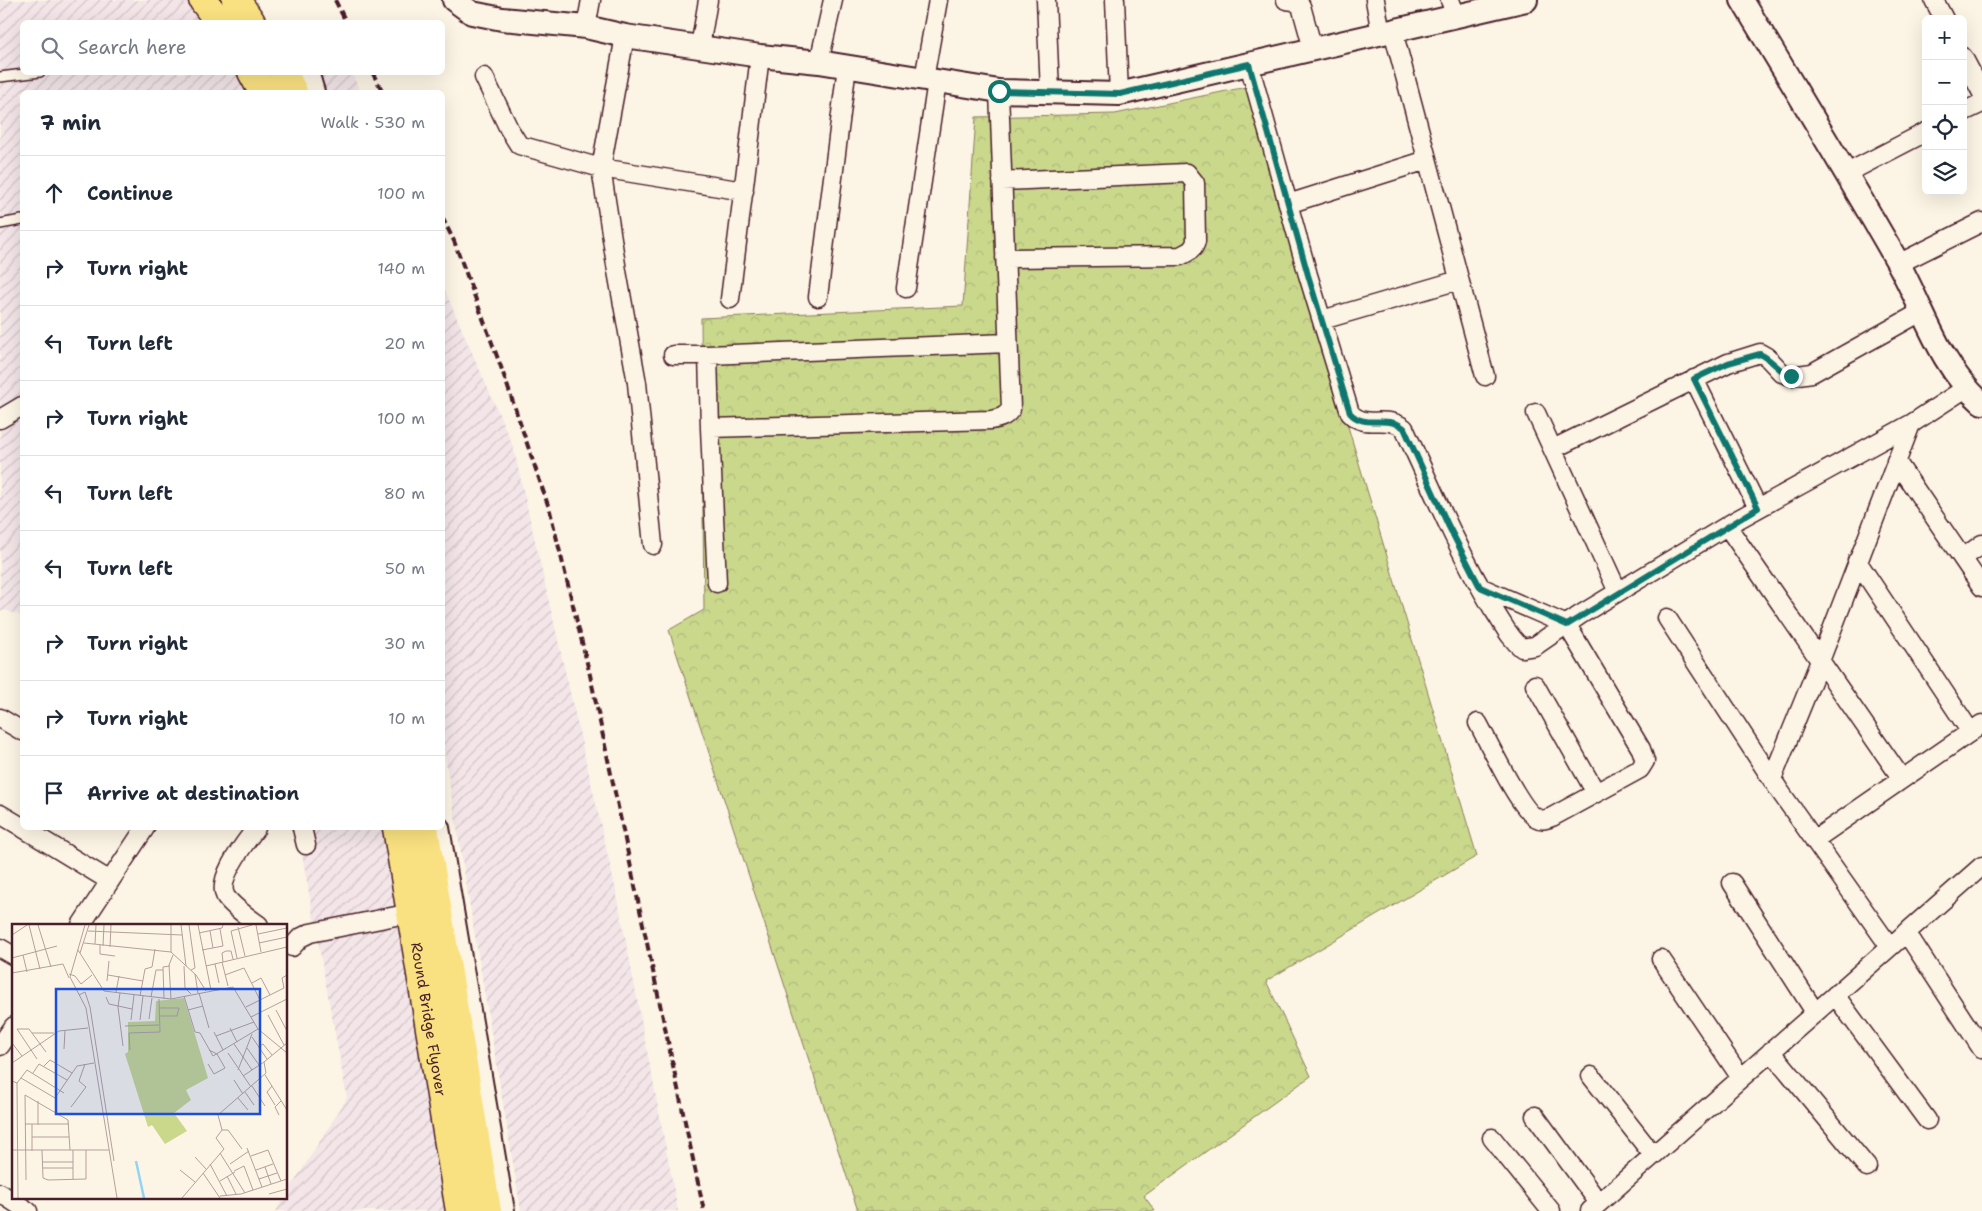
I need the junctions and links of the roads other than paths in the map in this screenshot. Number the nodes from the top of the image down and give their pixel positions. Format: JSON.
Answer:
{"nodes":[{"id":1,"x":194,"y":0,"type":"edge"},
{"id":2,"x":203,"y":0,"type":"edge"},
{"id":3,"x":236,"y":0,"type":"edge"},
{"id":4,"x":454,"y":0,"type":"edge"},
{"id":5,"x":591,"y":0,"type":"edge"},
{"id":6,"x":708,"y":0,"type":"edge"},
{"id":7,"x":833,"y":0,"type":"edge"},
{"id":8,"x":938,"y":0,"type":"edge"},
{"id":9,"x":1046,"y":0,"type":"edge"},
{"id":10,"x":1115,"y":0,"type":"edge"},
{"id":11,"x":1286,"y":0,"type":"edge"},
{"id":12,"x":1374,"y":0,"type":"edge"},
{"id":13,"x":1742,"y":0,"type":"edge"},
{"id":14,"x":1934,"y":0,"type":"edge"},
{"id":15,"x":1515,"y":1,"type":"edge"},
{"id":16,"x":1453,"y":8,"type":"edge"},
{"id":17,"x":1942,"y":15,"type":"edge"},
{"id":18,"x":208,"y":20,"type":"edge"},
{"id":19,"x":218,"y":20,"type":"edge"},
{"id":20,"x":250,"y":20,"type":"edge"},
{"id":21,"x":586,"y":27,"type":"junction"},
{"id":22,"x":1387,"y":32,"type":"junction"},
{"id":23,"x":625,"y":36,"type":"junction"},
{"id":24,"x":700,"y":47,"type":"junction"},
{"id":25,"x":1313,"y":49,"type":"junction"},
{"id":26,"x":760,"y":56,"type":"junction"},
{"id":27,"x":1965,"y":60,"type":"edge"},
{"id":28,"x":819,"y":62,"type":"junction"},
{"id":29,"x":1249,"y":64,"type":"junction"},
{"id":30,"x":847,"y":66,"type":"junction"},
{"id":31,"x":20,"y":74,"type":"edge"},
{"id":32,"x":242,"y":75,"type":"edge"},
{"id":33,"x":254,"y":75,"type":"edge"},
{"id":34,"x":284,"y":75,"type":"edge"},
{"id":35,"x":308,"y":75,"type":"edge"},
{"id":36,"x":0,"y":77,"type":"edge"},
{"id":37,"x":484,"y":77,"type":"dead end"},
{"id":38,"x":930,"y":80,"type":"junction"},
{"id":39,"x":250,"y":90,"type":"edge"},
{"id":40,"x":262,"y":90,"type":"edge"},
{"id":41,"x":292,"y":90,"type":"edge"},
{"id":42,"x":312,"y":90,"type":"edge"},
{"id":43,"x":999,"y":91,"type":"junction"},
{"id":44,"x":1050,"y":92,"type":"junction"},
{"id":45,"x":1982,"y":93,"type":"edge"},
{"id":46,"x":1120,"y":94,"type":"junction"},
{"id":47,"x":1982,"y":103,"type":"edge"},
{"id":48,"x":1967,"y":110,"type":"edge"},
{"id":49,"x":1922,"y":134,"type":"edge"},
{"id":50,"x":1428,"y":160,"type":"junction"},
{"id":51,"x":601,"y":168,"type":"junction"},
{"id":52,"x":1847,"y":173,"type":"junction"},
{"id":53,"x":1002,"y":181,"type":"junction"},
{"id":54,"x":744,"y":191,"type":"junction"},
{"id":55,"x":1288,"y":204,"type":"junction"},
{"id":56,"x":20,"y":220,"type":"edge"},
{"id":57,"x":1982,"y":222,"type":"edge"},
{"id":58,"x":0,"y":224,"type":"edge"},
{"id":59,"x":1005,"y":258,"type":"junction"},
{"id":60,"x":1898,"y":264,"type":"junction"},
{"id":61,"x":1459,"y":280,"type":"junction"},
{"id":62,"x":906,"y":288,"type":"dead end"},
{"id":63,"x":818,"y":297,"type":"dead end"},
{"id":64,"x":730,"y":299,"type":"dead end"},
{"id":65,"x":1921,"y":312,"type":"junction"},
{"id":66,"x":1322,"y":320,"type":"junction"},
{"id":67,"x":1008,"y":343,"type":"junction"},
{"id":68,"x":673,"y":355,"type":"dead end"},
{"id":69,"x":708,"y":355,"type":"junction"},
{"id":70,"x":1486,"y":376,"type":"dead end"},
{"id":71,"x":1694,"y":379,"type":"junction"},
{"id":72,"x":1974,"y":396,"type":"edge"},
{"id":73,"x":20,"y":407,"type":"edge"},
{"id":74,"x":1536,"y":413,"type":"dead end"},
{"id":75,"x":0,"y":419,"type":"edge"},
{"id":76,"x":1911,"y":424,"type":"junction"},
{"id":77,"x":710,"y":428,"type":"junction"},
{"id":78,"x":1552,"y":449,"type":"junction"},
{"id":79,"x":1896,"y":461,"type":"junction"},
{"id":80,"x":1758,"y":508,"type":"junction"},
{"id":81,"x":1727,"y":526,"type":"junction"},
{"id":82,"x":1982,"y":544,"type":"edge"},
{"id":83,"x":653,"y":545,"type":"dead end"},
{"id":84,"x":1962,"y":558,"type":"junction"},
{"id":85,"x":1857,"y":561,"type":"junction"},
{"id":86,"x":717,"y":583,"type":"dead end"},
{"id":87,"x":1480,"y":587,"type":"junction"},
{"id":88,"x":1982,"y":587,"type":"edge"},
{"id":89,"x":1618,"y":592,"type":"junction"},
{"id":90,"x":1667,"y":618,"type":"dead end"},
{"id":91,"x":1567,"y":625,"type":"junction"},
{"id":92,"x":1820,"y":661,"type":"junction"},
{"id":93,"x":1535,"y":685,"type":"dead end"},
{"id":94,"x":0,"y":718,"type":"edge"},
{"id":95,"x":1478,"y":723,"type":"dead end"},
{"id":96,"x":1976,"y":728,"type":"edge"},
{"id":97,"x":20,"y":730,"type":"edge"},
{"id":98,"x":1772,"y":779,"type":"junction"},
{"id":99,"x":1902,"y":779,"type":"junction"},
{"id":100,"x":1596,"y":793,"type":"junction"},
{"id":101,"x":0,"y":814,"type":"edge"},
{"id":102,"x":20,"y":825,"type":"edge"},
{"id":103,"x":28,"y":830,"type":"edge"},
{"id":104,"x":144,"y":830,"type":"edge"},
{"id":105,"x":255,"y":830,"type":"edge"},
{"id":106,"x":302,"y":830,"type":"edge"},
{"id":107,"x":387,"y":830,"type":"edge"},
{"id":108,"x":397,"y":830,"type":"edge"},
{"id":109,"x":424,"y":830,"type":"edge"},
{"id":110,"x":438,"y":830,"type":"edge"},
{"id":111,"x":1814,"y":840,"type":"junction"},
{"id":112,"x":306,"y":845,"type":"dead end"},
{"id":113,"x":1982,"y":866,"type":"edge"},
{"id":114,"x":110,"y":881,"type":"junction"},
{"id":115,"x":1732,"y":883,"type":"dead end"},
{"id":116,"x":401,"y":915,"type":"junction"},
{"id":117,"x":82,"y":924,"type":"edge"},
{"id":118,"x":258,"y":924,"type":"edge"},
{"id":119,"x":1906,"y":932,"type":"junction"},
{"id":120,"x":1890,"y":947,"type":"junction"},
{"id":121,"x":0,"y":948,"type":"edge"},
{"id":122,"x":288,"y":949,"type":"edge"},
{"id":123,"x":12,"y":955,"type":"edge"},
{"id":124,"x":1661,"y":959,"type":"dead end"},
{"id":125,"x":1835,"y":995,"type":"junction"},
{"id":126,"x":1816,"y":1012,"type":"junction"},
{"id":127,"x":12,"y":1029,"type":"edge"},
{"id":128,"x":0,"y":1046,"type":"edge"},
{"id":129,"x":1982,"y":1049,"type":"edge"},
{"id":130,"x":1772,"y":1051,"type":"junction"},
{"id":131,"x":1591,"y":1076,"type":"dead end"},
{"id":132,"x":1741,"y":1078,"type":"junction"},
{"id":133,"x":1535,"y":1116,"type":"dead end"},
{"id":134,"x":1927,"y":1120,"type":"dead end"},
{"id":135,"x":1492,"y":1138,"type":"dead end"},
{"id":136,"x":1653,"y":1155,"type":"junction"},
{"id":137,"x":1867,"y":1167,"type":"dead end"},
{"id":138,"x":0,"y":1193,"type":"edge"},
{"id":139,"x":1594,"y":1207,"type":"edge"},
{"id":140,"x":28,"y":1211,"type":"edge"},
{"id":141,"x":449,"y":1211,"type":"edge"},
{"id":142,"x":460,"y":1211,"type":"edge"},
{"id":143,"x":487,"y":1211,"type":"edge"},
{"id":144,"x":503,"y":1211,"type":"edge"},
{"id":145,"x":1551,"y":1211,"type":"edge"}],
"edges":[{"from":1,"to":18,"type":"street"},
{"from":2,"to":19,"type":"main road"},
{"from":3,"to":20,"type":"main road"},
{"from":4,"to":21,"type":"street"},
{"from":5,"to":21,"type":"street"},
{"from":6,"to":24,"type":"street"},
{"from":7,"to":28,"type":"street"},
{"from":8,"to":38,"type":"street"},
{"from":9,"to":44,"type":"street"},
{"from":10,"to":46,"type":"street"},
{"from":11,"to":25,"type":"street"},
{"from":12,"to":22,"type":"street"},
{"from":13,"to":52,"type":"street"},
{"from":14,"to":17,"type":"street"},
{"from":15,"to":16,"type":"street"},
{"from":16,"to":22,"type":"street"},
{"from":21,"to":23,"type":"street"},
{"from":22,"to":25,"type":"street"},
{"from":22,"to":50,"type":"street"},
{"from":23,"to":24,"type":"street"},
{"from":23,"to":51,"type":"street"},
{"from":24,"to":26,"type":"street"},
{"from":25,"to":29,"type":"street"},
{"from":26,"to":28,"type":"street"},
{"from":26,"to":54,"type":"street"},
{"from":27,"to":45,"type":"street"},
{"from":28,"to":30,"type":"street"},
{"from":29,"to":46,"type":"street"},
{"from":29,"to":55,"type":"street"},
{"from":30,"to":38,"type":"street"},
{"from":30,"to":63,"type":"street"},
{"from":31,"to":36,"type":"lane"},
{"from":32,"to":39,"type":"street"},
{"from":33,"to":40,"type":"main road"},
{"from":34,"to":41,"type":"main road"},
{"from":35,"to":42,"type":"street"},
{"from":37,"to":51,"type":"street"},
{"from":38,"to":43,"type":"street"},
{"from":38,"to":62,"type":"street"},
{"from":43,"to":44,"type":"street"},
{"from":43,"to":53,"type":"street"},
{"from":44,"to":46,"type":"street"},
{"from":47,"to":48,"type":"street"},
{"from":49,"to":52,"type":"street"},
{"from":50,"to":55,"type":"street"},
{"from":50,"to":61,"type":"street"},
{"from":51,"to":54,"type":"street"},
{"from":51,"to":83,"type":"street"},
{"from":52,"to":60,"type":"street"},
{"from":53,"to":59,"type":"street"},
{"from":53,"to":59,"type":"street"},
{"from":54,"to":64,"type":"street"},
{"from":55,"to":66,"type":"street"},
{"from":56,"to":58,"type":"lane"},
{"from":57,"to":60,"type":"street"},
{"from":59,"to":67,"type":"street"},
{"from":60,"to":65,"type":"street"},
{"from":61,"to":66,"type":"street"},
{"from":61,"to":70,"type":"street"},
{"from":65,"to":71,"type":"street"},
{"from":65,"to":72,"type":"street"},
{"from":66,"to":87,"type":"street"},
{"from":67,"to":69,"type":"street"},
{"from":67,"to":77,"type":"street"},
{"from":68,"to":69,"type":"street"},
{"from":69,"to":77,"type":"street"},
{"from":71,"to":78,"type":"street"},
{"from":71,"to":80,"type":"street"},
{"from":72,"to":76,"type":"street"},
{"from":73,"to":75,"type":"street"},
{"from":74,"to":78,"type":"street"},
{"from":76,"to":79,"type":"street"},
{"from":76,"to":80,"type":"street"},
{"from":77,"to":86,"type":"street"},
{"from":78,"to":89,"type":"street"},
{"from":79,"to":84,"type":"street"},
{"from":79,"to":85,"type":"street"},
{"from":80,"to":81,"type":"street"},
{"from":81,"to":89,"type":"street"},
{"from":81,"to":92,"type":"street"},
{"from":82,"to":84,"type":"street"},
{"from":84,"to":88,"type":"street"},
{"from":85,"to":92,"type":"street"},
{"from":85,"to":96,"type":"street"},
{"from":87,"to":91,"type":"street"},
{"from":87,"to":91,"type":"street"},
{"from":89,"to":91,"type":"street"},
{"from":90,"to":98,"type":"street"},
{"from":91,"to":100,"type":"street"},
{"from":92,"to":98,"type":"street"},
{"from":92,"to":99,"type":"street"},
{"from":93,"to":100,"type":"street"},
{"from":94,"to":97,"type":"street"},
{"from":95,"to":100,"type":"street"},
{"from":96,"to":99,"type":"street"},
{"from":98,"to":111,"type":"street"},
{"from":99,"to":111,"type":"street"},
{"from":101,"to":102,"type":"street"},
{"from":103,"to":114,"type":"street"},
{"from":104,"to":114,"type":"street"},
{"from":105,"to":118,"type":"street"},
{"from":106,"to":112,"type":"street"},
{"from":107,"to":116,"type":"street"},
{"from":108,"to":142,"type":"main road","name":"Round Bridge Flyover"},
{"from":109,"to":143,"type":"main road","name":"Round Bridge Flyover"},
{"from":110,"to":144,"type":"street"},
{"from":111,"to":120,"type":"street"},
{"from":113,"to":119,"type":"street"},
{"from":114,"to":117,"type":"street"},
{"from":115,"to":126,"type":"street"},
{"from":116,"to":122,"type":"street"},
{"from":116,"to":141,"type":"street"},
{"from":119,"to":120,"type":"street"},
{"from":119,"to":129,"type":"street"},
{"from":120,"to":125,"type":"street"},
{"from":121,"to":123,"type":"street"},
{"from":124,"to":132,"type":"street"},
{"from":125,"to":126,"type":"street"},
{"from":125,"to":134,"type":"street"},
{"from":126,"to":130,"type":"street"},
{"from":127,"to":128,"type":"street"},
{"from":130,"to":132,"type":"street"},
{"from":130,"to":137,"type":"street"},
{"from":131,"to":136,"type":"street"},
{"from":132,"to":136,"type":"street"},
{"from":133,"to":139,"type":"street"},
{"from":135,"to":145,"type":"street"},
{"from":136,"to":139,"type":"street"},
{"from":138,"to":140,"type":"street"}]}
